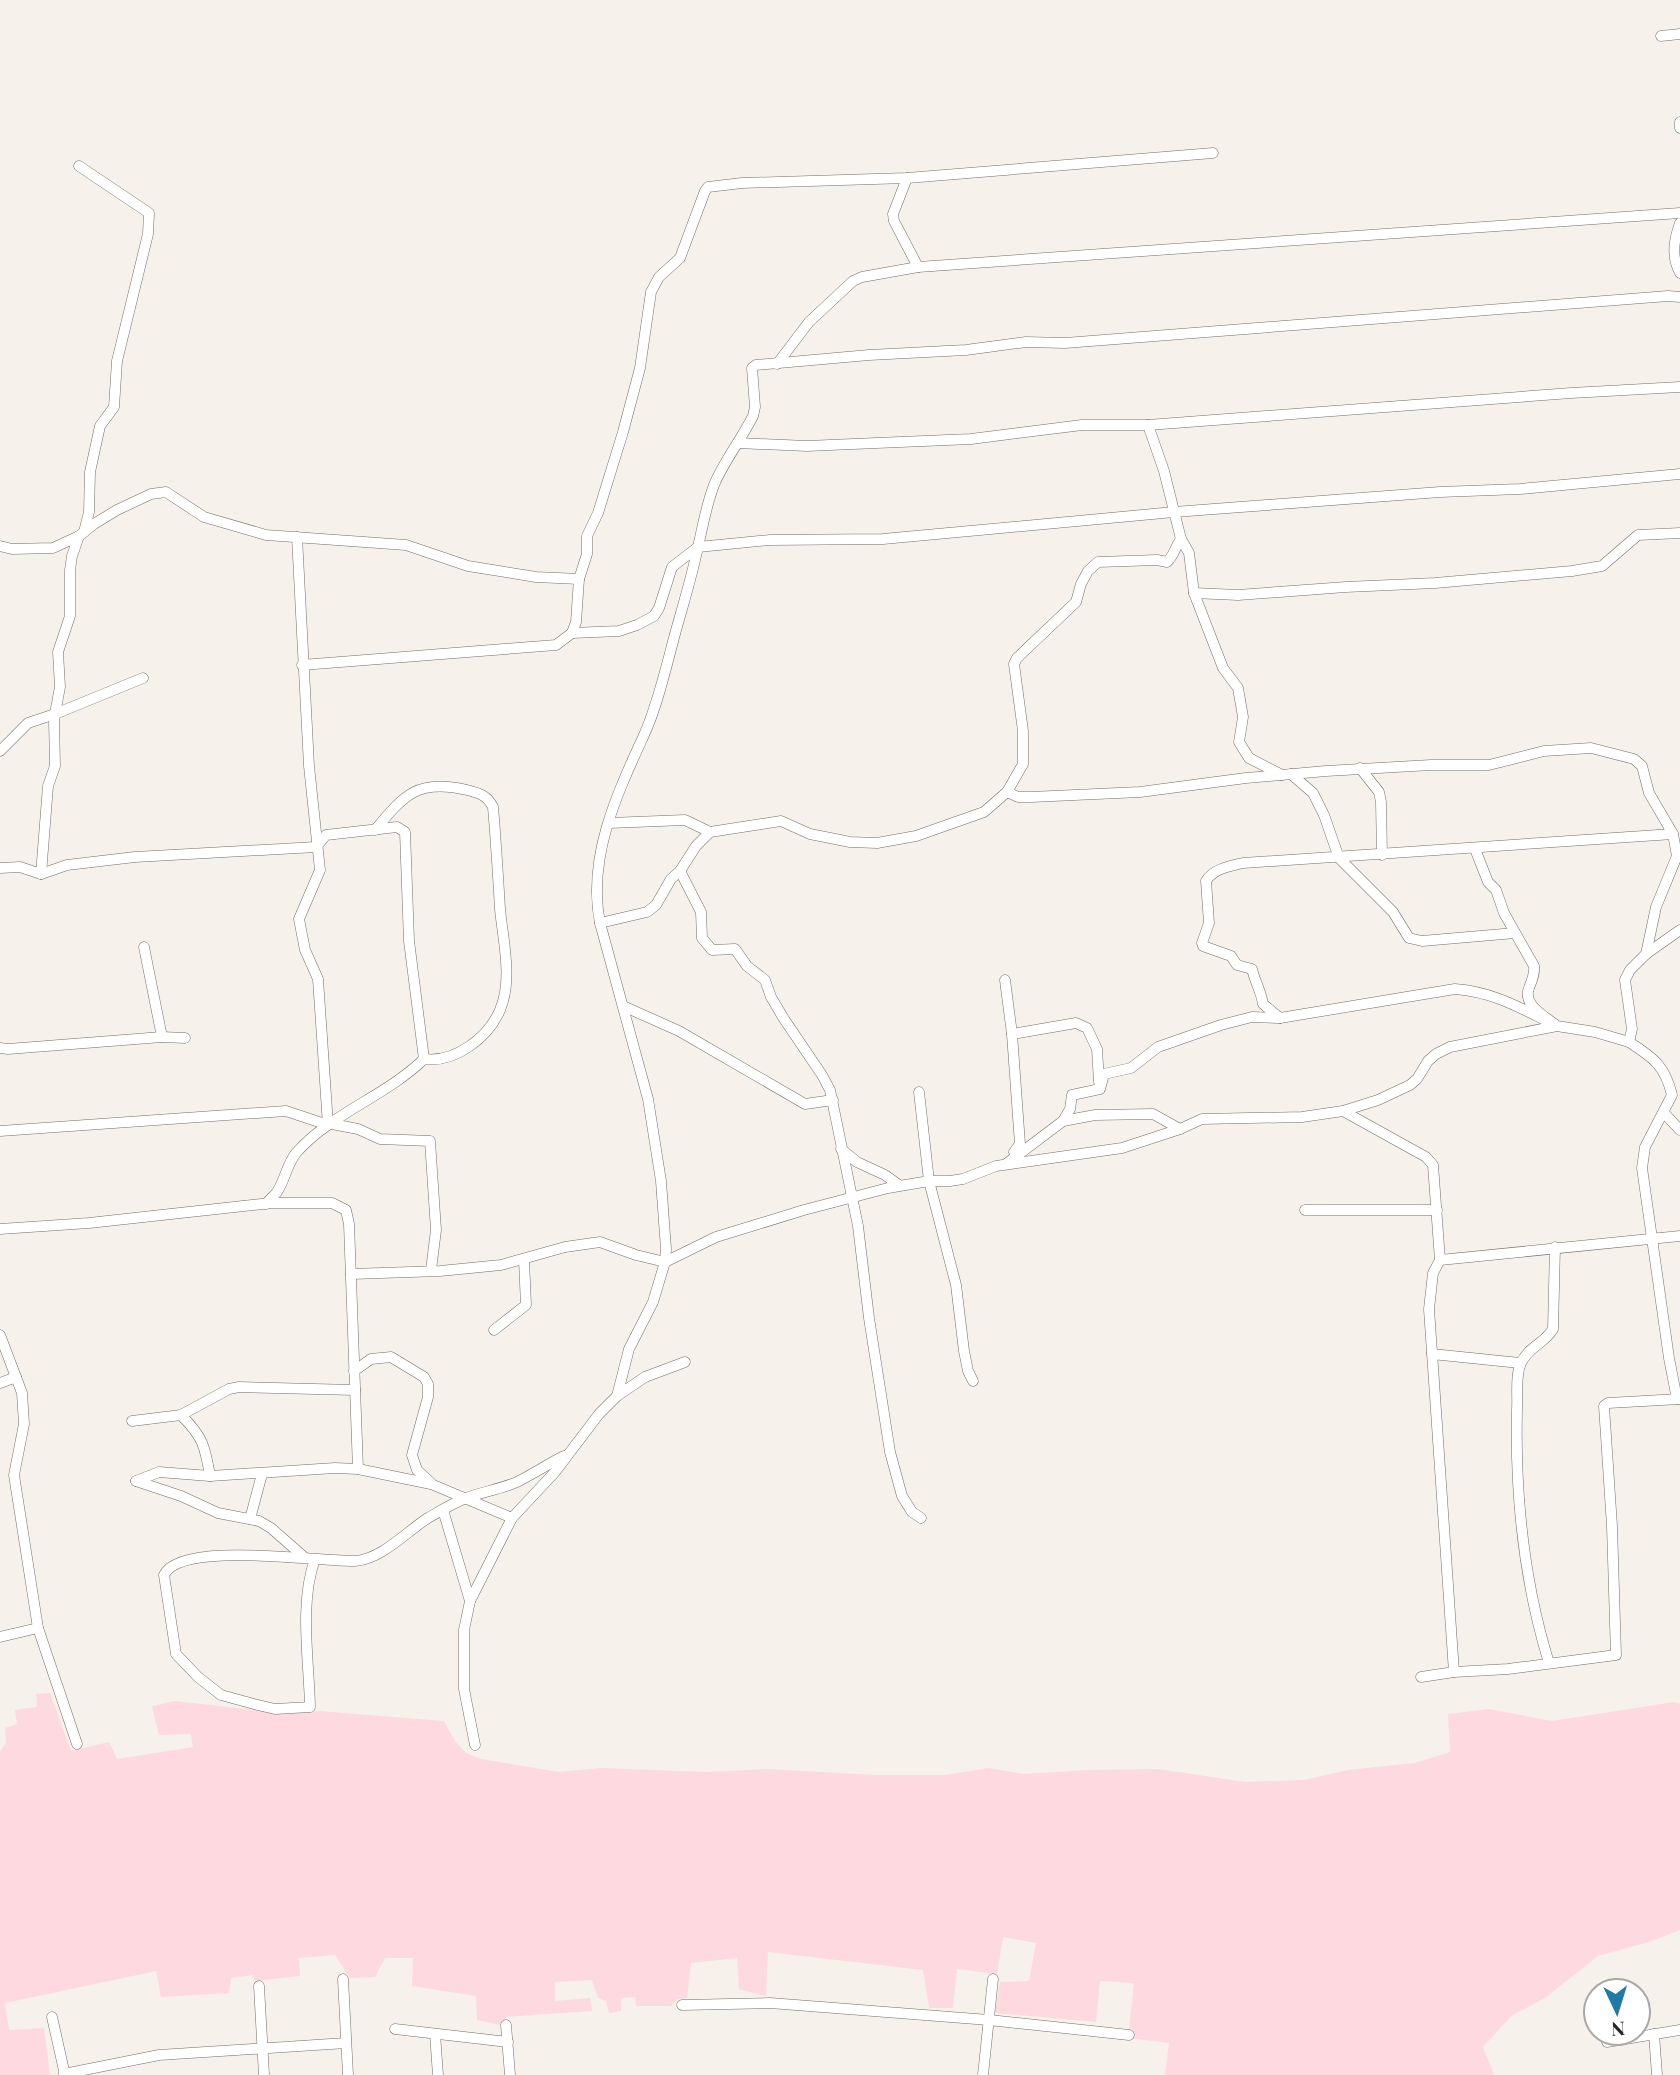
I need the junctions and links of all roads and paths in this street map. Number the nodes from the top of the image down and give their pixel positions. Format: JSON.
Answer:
{"nodes":[{"id":1,"x":1680,"y":34,"type":"edge"},
{"id":2,"x":1661,"y":36,"type":"dead end"},
{"id":3,"x":1680,"y":122,"type":"edge"},
{"id":4,"x":1680,"y":128,"type":"edge"},
{"id":5,"x":1213,"y":153,"type":"dead end"},
{"id":6,"x":79,"y":166,"type":"dead end"},
{"id":7,"x":907,"y":178,"type":"junction"},
{"id":8,"x":1680,"y":213,"type":"edge"},
{"id":9,"x":1680,"y":223,"type":"edge"},
{"id":10,"x":918,"y":267,"type":"junction"},
{"id":11,"x":1680,"y":272,"type":"edge"},
{"id":12,"x":1680,"y":288,"type":"edge"},
{"id":13,"x":1668,"y":296,"type":"junction"},
{"id":14,"x":1680,"y":297,"type":"edge"},
{"id":15,"x":777,"y":364,"type":"junction"},
{"id":16,"x":1680,"y":387,"type":"edge"},
{"id":17,"x":1148,"y":425,"type":"junction"},
{"id":18,"x":738,"y":443,"type":"junction"},
{"id":19,"x":1680,"y":474,"type":"edge"},
{"id":20,"x":1174,"y":512,"type":"junction"},
{"id":21,"x":1680,"y":533,"type":"edge"},
{"id":22,"x":82,"y":535,"type":"junction"},
{"id":23,"x":297,"y":537,"type":"junction"},
{"id":24,"x":1181,"y":539,"type":"junction"},
{"id":25,"x":0,"y":547,"type":"edge"},
{"id":26,"x":698,"y":547,"type":"junction"},
{"id":27,"x":579,"y":579,"type":"junction"},
{"id":28,"x":1194,"y":593,"type":"junction"},
{"id":29,"x":572,"y":633,"type":"junction"},
{"id":30,"x":302,"y":665,"type":"junction"},
{"id":31,"x":143,"y":678,"type":"dead end"},
{"id":32,"x":55,"y":714,"type":"junction"},
{"id":33,"x":0,"y":751,"type":"edge"},
{"id":34,"x":1360,"y":768,"type":"junction"},
{"id":35,"x":1286,"y":774,"type":"junction"},
{"id":36,"x":1007,"y":792,"type":"junction"},
{"id":37,"x":609,"y":823,"type":"junction"},
{"id":38,"x":375,"y":830,"type":"junction"},
{"id":39,"x":710,"y":831,"type":"junction"},
{"id":40,"x":1673,"y":834,"type":"junction"},
{"id":41,"x":316,"y":847,"type":"junction"},
{"id":42,"x":1475,"y":849,"type":"junction"},
{"id":43,"x":1382,"y":855,"type":"junction"},
{"id":44,"x":1339,"y":858,"type":"junction"},
{"id":45,"x":0,"y":868,"type":"edge"},
{"id":46,"x":680,"y":871,"type":"junction"},
{"id":47,"x":41,"y":874,"type":"junction"},
{"id":48,"x":600,"y":923,"type":"junction"},
{"id":49,"x":1680,"y":930,"type":"edge"},
{"id":50,"x":1516,"y":933,"type":"junction"},
{"id":51,"x":144,"y":947,"type":"dead end"},
{"id":52,"x":1646,"y":954,"type":"junction"},
{"id":53,"x":1005,"y":980,"type":"dead end"},
{"id":54,"x":623,"y":1006,"type":"junction"},
{"id":55,"x":1280,"y":1018,"type":"junction"},
{"id":56,"x":1557,"y":1026,"type":"junction"},
{"id":57,"x":1012,"y":1034,"type":"junction"},
{"id":58,"x":162,"y":1037,"type":"junction"},
{"id":59,"x":185,"y":1038,"type":"dead end"},
{"id":60,"x":1629,"y":1042,"type":"junction"},
{"id":61,"x":0,"y":1048,"type":"edge"},
{"id":62,"x":424,"y":1059,"type":"junction"},
{"id":63,"x":1100,"y":1089,"type":"junction"},
{"id":64,"x":919,"y":1092,"type":"dead end"},
{"id":65,"x":833,"y":1100,"type":"junction"},
{"id":66,"x":1343,"y":1111,"type":"junction"},
{"id":67,"x":1664,"y":1113,"type":"junction"},
{"id":68,"x":1063,"y":1121,"type":"junction"},
{"id":69,"x":332,"y":1124,"type":"junction"},
{"id":70,"x":1181,"y":1129,"type":"junction"},
{"id":71,"x":1680,"y":1130,"type":"edge"},
{"id":72,"x":0,"y":1131,"type":"edge"},
{"id":73,"x":841,"y":1149,"type":"junction"},
{"id":74,"x":1006,"y":1164,"type":"junction"},
{"id":75,"x":929,"y":1181,"type":"junction"},
{"id":76,"x":899,"y":1185,"type":"junction"},
{"id":77,"x":852,"y":1198,"type":"junction"},
{"id":78,"x":266,"y":1204,"type":"junction"},
{"id":79,"x":1305,"y":1210,"type":"dead end"},
{"id":80,"x":1437,"y":1210,"type":"junction"},
{"id":81,"x":0,"y":1229,"type":"edge"},
{"id":82,"x":1680,"y":1236,"type":"edge"},
{"id":83,"x":1653,"y":1239,"type":"junction"},
{"id":84,"x":1555,"y":1247,"type":"junction"},
{"id":85,"x":524,"y":1260,"type":"junction"},
{"id":86,"x":1440,"y":1260,"type":"junction"},
{"id":87,"x":665,"y":1262,"type":"junction"},
{"id":88,"x":431,"y":1270,"type":"junction"},
{"id":89,"x":351,"y":1274,"type":"junction"},
{"id":90,"x":494,"y":1330,"type":"dead end"},
{"id":91,"x":0,"y":1335,"type":"edge"},
{"id":92,"x":1432,"y":1354,"type":"junction"},
{"id":93,"x":685,"y":1362,"type":"dead end"},
{"id":94,"x":1520,"y":1363,"type":"junction"},
{"id":95,"x":354,"y":1371,"type":"junction"},
{"id":96,"x":16,"y":1377,"type":"junction"},
{"id":97,"x":973,"y":1381,"type":"dead end"},
{"id":98,"x":0,"y":1383,"type":"edge"},
{"id":99,"x":355,"y":1390,"type":"junction"},
{"id":100,"x":617,"y":1396,"type":"junction"},
{"id":101,"x":1679,"y":1399,"type":"edge"},
{"id":102,"x":181,"y":1415,"type":"junction"},
{"id":103,"x":132,"y":1421,"type":"dead end"},
{"id":104,"x":570,"y":1452,"type":"junction"},
{"id":105,"x":358,"y":1469,"type":"junction"},
{"id":106,"x":262,"y":1474,"type":"junction"},
{"id":107,"x":210,"y":1476,"type":"junction"},
{"id":108,"x":431,"y":1484,"type":"junction"},
{"id":109,"x":465,"y":1498,"type":"junction"},
{"id":110,"x":443,"y":1510,"type":"junction"},
{"id":111,"x":512,"y":1518,"type":"junction"},
{"id":112,"x":921,"y":1518,"type":"dead end"},
{"id":113,"x":250,"y":1519,"type":"junction"},
{"id":114,"x":310,"y":1558,"type":"junction"},
{"id":115,"x":470,"y":1601,"type":"junction"},
{"id":116,"x":38,"y":1628,"type":"junction"},
{"id":117,"x":0,"y":1637,"type":"edge"},
{"id":118,"x":1549,"y":1663,"type":"junction"},
{"id":119,"x":1454,"y":1672,"type":"junction"},
{"id":120,"x":1422,"y":1678,"type":"dead end"},
{"id":121,"x":77,"y":1744,"type":"dead end"},
{"id":122,"x":475,"y":1745,"type":"dead end"},
{"id":123,"x":344,"y":1979,"type":"dead end"},
{"id":124,"x":993,"y":1979,"type":"dead end"},
{"id":125,"x":259,"y":1986,"type":"dead end"},
{"id":126,"x":682,"y":2005,"type":"dead end"},
{"id":127,"x":52,"y":2017,"type":"dead end"},
{"id":128,"x":989,"y":2020,"type":"junction"},
{"id":129,"x":506,"y":2025,"type":"dead end"},
{"id":130,"x":395,"y":2029,"type":"dead end"},
{"id":131,"x":1680,"y":2030,"type":"edge"},
{"id":132,"x":435,"y":2034,"type":"junction"},
{"id":133,"x":1654,"y":2034,"type":"joint"},
{"id":134,"x":1129,"y":2035,"type":"dead end"},
{"id":135,"x":508,"y":2042,"type":"junction"},
{"id":136,"x":346,"y":2043,"type":"junction"},
{"id":137,"x":262,"y":2048,"type":"junction"},
{"id":138,"x":64,"y":2074,"type":"edge"},
{"id":139,"x":264,"y":2075,"type":"edge"},
{"id":140,"x":348,"y":2075,"type":"edge"},
{"id":141,"x":438,"y":2075,"type":"edge"},
{"id":142,"x":510,"y":2075,"type":"edge"},
{"id":143,"x":983,"y":2075,"type":"edge"},
{"id":144,"x":1657,"y":2075,"type":"edge"}],
"edges":[{"from":1,"to":2,"type":"street"},
{"from":3,"to":4,"type":"street"},
{"from":5,"to":7,"type":"street"},
{"from":6,"to":22,"type":"street"},
{"from":7,"to":10,"type":"street"},
{"from":7,"to":27,"type":"street"},
{"from":8,"to":10,"type":"street"},
{"from":9,"to":11,"type":"street"},
{"from":10,"to":15,"type":"street"},
{"from":12,"to":13,"type":"street"},
{"from":13,"to":14,"type":"street"},
{"from":13,"to":15,"type":"street"},
{"from":15,"to":18,"type":"street"},
{"from":16,"to":17,"type":"street"},
{"from":17,"to":18,"type":"street"},
{"from":17,"to":20,"type":"street"},
{"from":18,"to":26,"type":"street"},
{"from":19,"to":20,"type":"street"},
{"from":20,"to":24,"type":"street"},
{"from":20,"to":26,"type":"street"},
{"from":21,"to":28,"type":"street"},
{"from":22,"to":23,"type":"street"},
{"from":22,"to":25,"type":"street"},
{"from":22,"to":32,"type":"street"},
{"from":23,"to":27,"type":"street"},
{"from":23,"to":30,"type":"street"},
{"from":24,"to":28,"type":"street"},
{"from":24,"to":36,"type":"street"},
{"from":26,"to":29,"type":"street"},
{"from":26,"to":37,"type":"street"},
{"from":27,"to":29,"type":"street"},
{"from":28,"to":35,"type":"street"},
{"from":29,"to":30,"type":"street"},
{"from":30,"to":41,"type":"street"},
{"from":31,"to":32,"type":"street"},
{"from":32,"to":33,"type":"street"},
{"from":32,"to":47,"type":"street"},
{"from":34,"to":35,"type":"street"},
{"from":34,"to":40,"type":"street"},
{"from":34,"to":43,"type":"street"},
{"from":35,"to":36,"type":"street"},
{"from":35,"to":44,"type":"street"},
{"from":36,"to":39,"type":"street"},
{"from":37,"to":39,"type":"street"},
{"from":37,"to":48,"type":"street"},
{"from":38,"to":41,"type":"street"},
{"from":38,"to":62,"type":"street"},
{"from":38,"to":62,"type":"street"},
{"from":39,"to":46,"type":"street"},
{"from":40,"to":42,"type":"street"},
{"from":40,"to":52,"type":"street"},
{"from":41,"to":47,"type":"street"},
{"from":41,"to":72,"type":"street"},
{"from":42,"to":43,"type":"street"},
{"from":42,"to":50,"type":"street"},
{"from":43,"to":44,"type":"street"},
{"from":44,"to":50,"type":"street"},
{"from":44,"to":55,"type":"street"},
{"from":45,"to":47,"type":"street"},
{"from":46,"to":48,"type":"street"},
{"from":46,"to":65,"type":"street"},
{"from":48,"to":54,"type":"street"},
{"from":49,"to":52,"type":"street"},
{"from":50,"to":56,"type":"street"},
{"from":51,"to":58,"type":"street"},
{"from":52,"to":60,"type":"street"},
{"from":53,"to":57,"type":"street"},
{"from":54,"to":65,"type":"street"},
{"from":54,"to":87,"type":"street"},
{"from":55,"to":56,"type":"street"},
{"from":55,"to":63,"type":"street"},
{"from":56,"to":60,"type":"street"},
{"from":56,"to":66,"type":"street"},
{"from":57,"to":63,"type":"street"},
{"from":57,"to":74,"type":"street"},
{"from":58,"to":59,"type":"street"},
{"from":58,"to":61,"type":"street"},
{"from":60,"to":67,"type":"street"},
{"from":62,"to":69,"type":"street"},
{"from":63,"to":68,"type":"street"},
{"from":64,"to":75,"type":"street"},
{"from":65,"to":73,"type":"street"},
{"from":66,"to":70,"type":"street"},
{"from":66,"to":80,"type":"street"},
{"from":67,"to":71,"type":"street"},
{"from":67,"to":83,"type":"street"},
{"from":68,"to":70,"type":"street"},
{"from":68,"to":74,"type":"street"},
{"from":69,"to":78,"type":"street"},
{"from":69,"to":88,"type":"street"},
{"from":70,"to":74,"type":"street"},
{"from":73,"to":76,"type":"street"},
{"from":73,"to":77,"type":"street"},
{"from":74,"to":75,"type":"street"},
{"from":75,"to":76,"type":"street"},
{"from":75,"to":97,"type":"street"},
{"from":76,"to":77,"type":"street"},
{"from":77,"to":87,"type":"street"},
{"from":77,"to":112,"type":"street"},
{"from":78,"to":81,"type":"street"},
{"from":78,"to":89,"type":"street"},
{"from":79,"to":80,"type":"street"},
{"from":80,"to":86,"type":"street"},
{"from":82,"to":83,"type":"street"},
{"from":83,"to":84,"type":"street"},
{"from":83,"to":101,"type":"street"},
{"from":84,"to":86,"type":"street"},
{"from":84,"to":94,"type":"street"},
{"from":85,"to":87,"type":"street"},
{"from":85,"to":88,"type":"street"},
{"from":85,"to":90,"type":"street"},
{"from":86,"to":92,"type":"street"},
{"from":87,"to":100,"type":"street"},
{"from":88,"to":89,"type":"street"},
{"from":89,"to":95,"type":"street"},
{"from":91,"to":96,"type":"street"},
{"from":92,"to":94,"type":"street"},
{"from":92,"to":119,"type":"street"},
{"from":93,"to":100,"type":"street"},
{"from":94,"to":118,"type":"street"},
{"from":95,"to":99,"type":"street"},
{"from":95,"to":108,"type":"street"},
{"from":96,"to":98,"type":"street"},
{"from":96,"to":116,"type":"street"},
{"from":99,"to":102,"type":"street"},
{"from":99,"to":105,"type":"street"},
{"from":100,"to":104,"type":"street"},
{"from":101,"to":118,"type":"street"},
{"from":102,"to":103,"type":"street"},
{"from":102,"to":107,"type":"street"},
{"from":104,"to":109,"type":"street"},
{"from":104,"to":111,"type":"street"},
{"from":105,"to":106,"type":"street"},
{"from":105,"to":108,"type":"street"},
{"from":106,"to":107,"type":"street"},
{"from":106,"to":113,"type":"street"},
{"from":107,"to":113,"type":"street"},
{"from":108,"to":109,"type":"street"},
{"from":109,"to":110,"type":"street"},
{"from":109,"to":111,"type":"street"},
{"from":110,"to":114,"type":"street"},
{"from":110,"to":115,"type":"street"},
{"from":111,"to":115,"type":"street"},
{"from":113,"to":114,"type":"street"},
{"from":114,"to":114,"type":"street"},
{"from":115,"to":122,"type":"street"},
{"from":116,"to":117,"type":"street"},
{"from":116,"to":121,"type":"street"},
{"from":118,"to":119,"type":"street"},
{"from":119,"to":120,"type":"street"},
{"from":123,"to":136,"type":"street"},
{"from":124,"to":128,"type":"street"},
{"from":125,"to":137,"type":"street"},
{"from":126,"to":128,"type":"street"},
{"from":127,"to":138,"type":"street"},
{"from":128,"to":134,"type":"street"},
{"from":128,"to":143,"type":"street"},
{"from":129,"to":135,"type":"street"},
{"from":130,"to":132,"type":"street"},
{"from":131,"to":133,"type":"street"},
{"from":132,"to":135,"type":"street"},
{"from":132,"to":141,"type":"street"},
{"from":133,"to":144,"type":"street"},
{"from":135,"to":142,"type":"street"},
{"from":136,"to":137,"type":"street"},
{"from":136,"to":140,"type":"street"},
{"from":137,"to":138,"type":"street"},
{"from":137,"to":139,"type":"street"}]}
